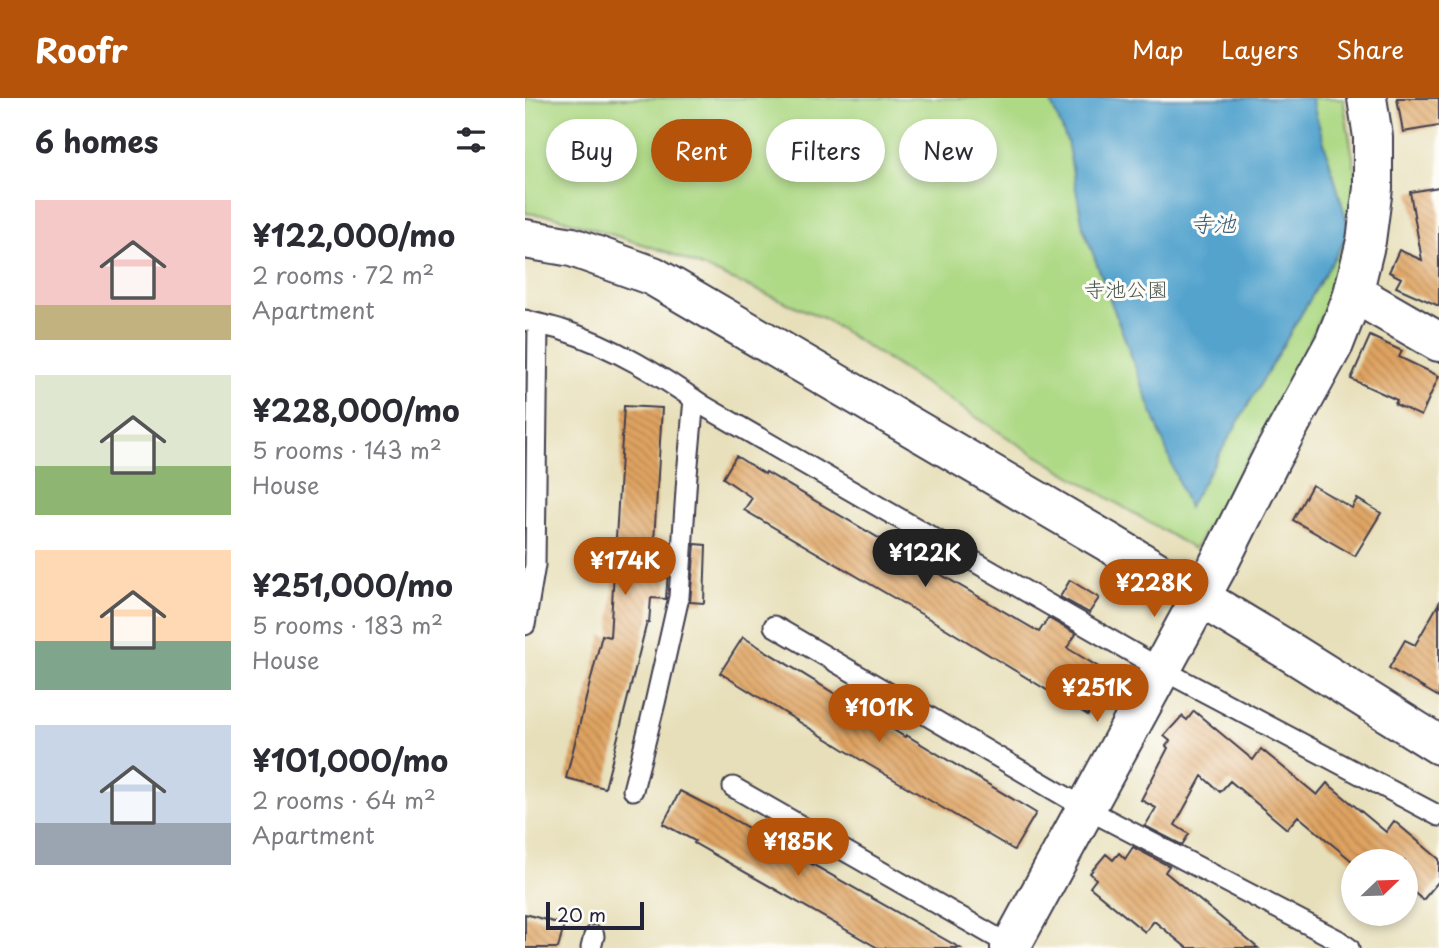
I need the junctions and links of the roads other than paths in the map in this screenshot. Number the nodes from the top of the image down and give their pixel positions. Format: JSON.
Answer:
{"nodes":[{"id":1,"x":1367,"y":98,"type":"edge"},
{"id":2,"x":525,"y":239,"type":"edge"},
{"id":3,"x":1354,"y":293,"type":"junction"},
{"id":4,"x":532,"y":322,"type":"edge"},
{"id":5,"x":1439,"y":342,"type":"edge"},
{"id":6,"x":695,"y":399,"type":"junction"},
{"id":7,"x":1200,"y":598,"type":"junction"},
{"id":8,"x":525,"y":625,"type":"edge"},
{"id":9,"x":774,"y":626,"type":"dead end"},
{"id":10,"x":1161,"y":669,"type":"junction"},
{"id":11,"x":1439,"y":745,"type":"edge"},
{"id":12,"x":733,"y":787,"type":"dead end"},
{"id":13,"x":633,"y":790,"type":"dead end"},
{"id":14,"x":1086,"y":808,"type":"junction"},
{"id":15,"x":1439,"y":816,"type":"edge"},
{"id":16,"x":1012,"y":947,"type":"edge"},
{"id":17,"x":1349,"y":948,"type":"edge"}],
"edges":[{"from":1,"to":3,"type":"street"},
{"from":2,"to":7,"type":"street"},
{"from":3,"to":5,"type":"street"},
{"from":3,"to":7,"type":"street"},
{"from":4,"to":6,"type":"lane"},
{"from":4,"to":8,"type":"lane"},
{"from":6,"to":10,"type":"lane"},
{"from":6,"to":13,"type":"lane"},
{"from":7,"to":10,"type":"street"},
{"from":7,"to":11,"type":"street"},
{"from":9,"to":14,"type":"lane"},
{"from":10,"to":14,"type":"street"},
{"from":10,"to":15,"type":"lane"},
{"from":12,"to":16,"type":"lane"},
{"from":14,"to":16,"type":"street"},
{"from":14,"to":17,"type":"lane"}]}
